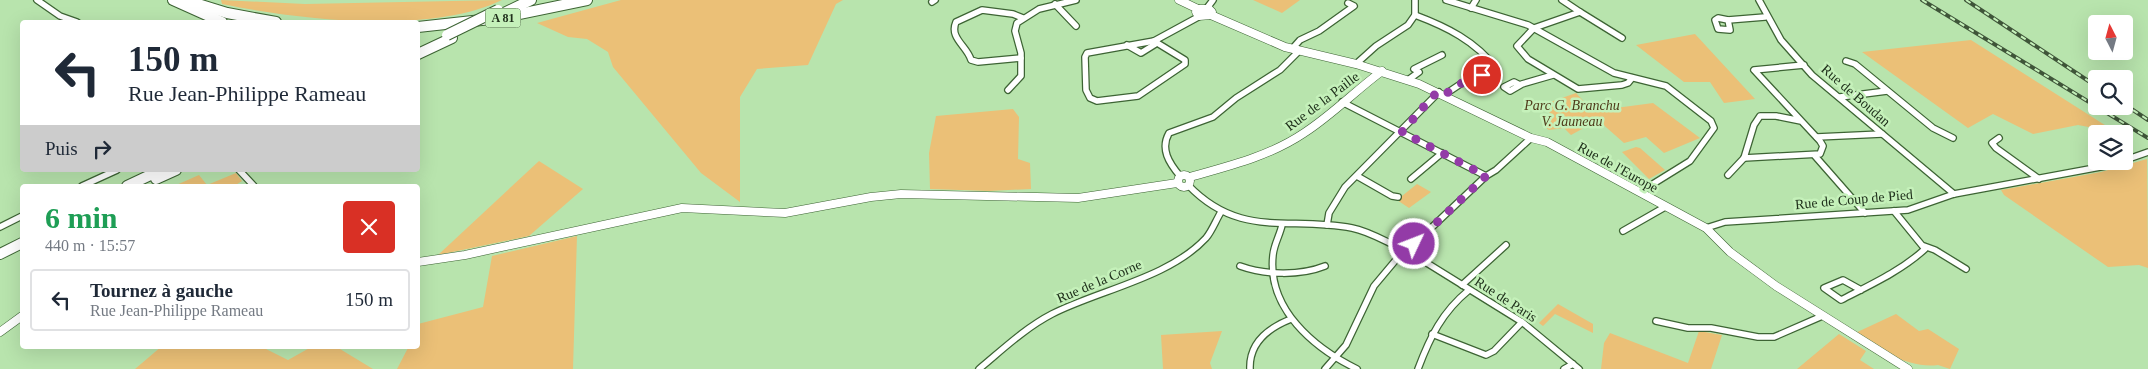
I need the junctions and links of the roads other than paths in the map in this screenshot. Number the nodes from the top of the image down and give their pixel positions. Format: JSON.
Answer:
{"nodes":[{"id":1,"x":37,"y":0,"type":"edge"},
{"id":2,"x":173,"y":0,"type":"edge"},
{"id":3,"x":185,"y":0,"type":"edge"},
{"id":4,"x":520,"y":0,"type":"edge"},
{"id":5,"x":531,"y":0,"type":"edge"},
{"id":6,"x":587,"y":0,"type":"edge"},
{"id":7,"x":1076,"y":0,"type":"edge"},
{"id":8,"x":1179,"y":0,"type":"edge"},
{"id":9,"x":1214,"y":0,"type":"edge"},
{"id":10,"x":1415,"y":0,"type":"edge"},
{"id":11,"x":1446,"y":0,"type":"edge"},
{"id":12,"x":1476,"y":0,"type":"edge"},
{"id":13,"x":1562,"y":0,"type":"edge"},
{"id":14,"x":1759,"y":0,"type":"edge"},
{"id":15,"x":1348,"y":3,"type":"dead end"},
{"id":16,"x":1054,"y":4,"type":"junction"},
{"id":17,"x":1471,"y":8,"type":"junction"},
{"id":18,"x":500,"y":12,"type":"junction"},
{"id":19,"x":1199,"y":12,"type":"junction"},
{"id":20,"x":1209,"y":12,"type":"junction"},
{"id":21,"x":1580,"y":12,"type":"junction"},
{"id":22,"x":1415,"y":14,"type":"junction"},
{"id":23,"x":1765,"y":17,"type":"junction"},
{"id":24,"x":1023,"y":18,"type":"junction"},
{"id":25,"x":71,"y":20,"type":"edge"},
{"id":26,"x":218,"y":20,"type":"edge"},
{"id":27,"x":265,"y":20,"type":"edge"},
{"id":28,"x":1728,"y":20,"type":"dead end"},
{"id":29,"x":1076,"y":26,"type":"dead end"},
{"id":30,"x":420,"y":27,"type":"edge"},
{"id":31,"x":1534,"y":28,"type":"junction"},
{"id":32,"x":450,"y":36,"type":"junction"},
{"id":33,"x":1622,"y":38,"type":"dead end"},
{"id":34,"x":1156,"y":42,"type":"junction"},
{"id":35,"x":1126,"y":45,"type":"junction"},
{"id":36,"x":420,"y":47,"type":"edge"},
{"id":37,"x":1296,"y":50,"type":"junction"},
{"id":38,"x":420,"y":53,"type":"edge"},
{"id":39,"x":1442,"y":55,"type":"dead end"},
{"id":40,"x":1021,"y":58,"type":"junction"},
{"id":41,"x":1846,"y":61,"type":"dead end"},
{"id":42,"x":1356,"y":64,"type":"junction"},
{"id":43,"x":1804,"y":65,"type":"junction"},
{"id":44,"x":1382,"y":72,"type":"junction"},
{"id":45,"x":1553,"y":75,"type":"junction"},
{"id":46,"x":1632,"y":78,"type":"junction"},
{"id":47,"x":1408,"y":80,"type":"junction"},
{"id":48,"x":1520,"y":85,"type":"dead end"},
{"id":49,"x":1008,"y":90,"type":"dead end"},
{"id":50,"x":1887,"y":90,"type":"junction"},
{"id":51,"x":1441,"y":93,"type":"junction"},
{"id":52,"x":1840,"y":98,"type":"junction"},
{"id":53,"x":1342,"y":102,"type":"junction"},
{"id":54,"x":1919,"y":118,"type":"junction"},
{"id":55,"x":1801,"y":121,"type":"junction"},
{"id":56,"x":1921,"y":125,"type":"dead end"},
{"id":57,"x":1402,"y":132,"type":"junction"},
{"id":58,"x":1882,"y":134,"type":"junction"},
{"id":59,"x":1817,"y":137,"type":"junction"},
{"id":60,"x":1531,"y":138,"type":"junction"},
{"id":61,"x":1953,"y":138,"type":"dead end"},
{"id":62,"x":1999,"y":138,"type":"dead end"},
{"id":63,"x":2148,"y":152,"type":"edge"},
{"id":64,"x":1442,"y":153,"type":"junction"},
{"id":65,"x":1815,"y":156,"type":"junction"},
{"id":66,"x":1744,"y":158,"type":"junction"},
{"id":67,"x":113,"y":172,"type":"edge"},
{"id":68,"x":149,"y":172,"type":"edge"},
{"id":69,"x":157,"y":172,"type":"edge"},
{"id":70,"x":172,"y":172,"type":"edge"},
{"id":71,"x":241,"y":172,"type":"edge"},
{"id":72,"x":1728,"y":175,"type":"dead end"},
{"id":73,"x":1357,"y":176,"type":"junction"},
{"id":74,"x":1486,"y":176,"type":"junction"},
{"id":75,"x":1411,"y":178,"type":"dead end"},
{"id":76,"x":1178,"y":179,"type":"junction"},
{"id":77,"x":2039,"y":179,"type":"junction"},
{"id":78,"x":1189,"y":181,"type":"junction"},
{"id":79,"x":86,"y":184,"type":"edge"},
{"id":80,"x":126,"y":184,"type":"edge"},
{"id":81,"x":131,"y":184,"type":"edge"},
{"id":82,"x":146,"y":184,"type":"edge"},
{"id":83,"x":252,"y":184,"type":"edge"},
{"id":84,"x":1640,"y":192,"type":"junction"},
{"id":85,"x":1954,"y":194,"type":"junction"},
{"id":86,"x":1398,"y":196,"type":"dead end"},
{"id":87,"x":1664,"y":207,"type":"junction"},
{"id":88,"x":1894,"y":211,"type":"junction"},
{"id":89,"x":1221,"y":212,"type":"junction"},
{"id":90,"x":1865,"y":213,"type":"junction"},
{"id":91,"x":20,"y":217,"type":"edge"},
{"id":92,"x":1282,"y":225,"type":"junction"},
{"id":93,"x":1327,"y":225,"type":"junction"},
{"id":94,"x":0,"y":227,"type":"edge"},
{"id":95,"x":1706,"y":228,"type":"junction"},
{"id":96,"x":1623,"y":231,"type":"dead end"},
{"id":97,"x":20,"y":237,"type":"edge"},
{"id":98,"x":20,"y":244,"type":"edge"},
{"id":99,"x":1506,"y":245,"type":"dead end"},
{"id":100,"x":1924,"y":246,"type":"junction"},
{"id":101,"x":0,"y":247,"type":"edge"},
{"id":102,"x":1398,"y":247,"type":"junction"},
{"id":103,"x":1411,"y":247,"type":"junction"},
{"id":104,"x":0,"y":254,"type":"edge"},
{"id":105,"x":1400,"y":255,"type":"junction"},
{"id":106,"x":1414,"y":255,"type":"junction"},
{"id":107,"x":420,"y":262,"type":"edge"},
{"id":108,"x":1240,"y":266,"type":"dead end"},
{"id":109,"x":1325,"y":266,"type":"dead end"},
{"id":110,"x":1966,"y":269,"type":"dead end"},
{"id":111,"x":1275,"y":272,"type":"junction"},
{"id":112,"x":1462,"y":286,"type":"junction"},
{"id":113,"x":1469,"y":290,"type":"junction"},
{"id":114,"x":1861,"y":290,"type":"junction"},
{"id":115,"x":1820,"y":316,"type":"junction"},
{"id":116,"x":20,"y":317,"type":"edge"},
{"id":117,"x":1291,"y":319,"type":"junction"},
{"id":118,"x":1656,"y":321,"type":"dead end"},
{"id":119,"x":1522,"y":322,"type":"junction"},
{"id":120,"x":0,"y":332,"type":"edge"},
{"id":121,"x":1432,"y":334,"type":"junction"},
{"id":122,"x":1334,"y":357,"type":"junction"},
{"id":123,"x":1573,"y":364,"type":"junction"},
{"id":124,"x":979,"y":369,"type":"edge"},
{"id":125,"x":1250,"y":369,"type":"edge"},
{"id":126,"x":1325,"y":369,"type":"edge"},
{"id":127,"x":1357,"y":369,"type":"edge"},
{"id":128,"x":1418,"y":369,"type":"edge"},
{"id":129,"x":1564,"y":369,"type":"edge"},
{"id":130,"x":1579,"y":369,"type":"edge"},
{"id":131,"x":1908,"y":369,"type":"edge"}],
"edges":[{"from":1,"to":25,"type":"street"},
{"from":2,"to":26,"type":"highway"},
{"from":3,"to":27,"type":"highway"},
{"from":4,"to":18,"type":"highway"},
{"from":5,"to":18,"type":"highway"},
{"from":6,"to":30,"type":"highway","number":"A 81"},
{"from":7,"to":16,"type":"street"},
{"from":8,"to":19,"type":"street"},
{"from":9,"to":20,"type":"street"},
{"from":10,"to":22,"type":"street"},
{"from":11,"to":17,"type":"street"},
{"from":12,"to":17,"type":"street"},
{"from":13,"to":21,"type":"street"},
{"from":14,"to":23,"type":"street","name":"Rue de Boudan"},
{"from":15,"to":37,"type":"street"},
{"from":16,"to":24,"type":"street"},
{"from":16,"to":29,"type":"street"},
{"from":17,"to":31,"type":"street"},
{"from":18,"to":32,"type":"highway"},
{"from":19,"to":20,"type":"street"},
{"from":19,"to":34,"type":"street"},
{"from":20,"to":37,"type":"street","name":"Rue de l'Europe"},
{"from":21,"to":31,"type":"street"},
{"from":21,"to":33,"type":"street"},
{"from":22,"to":42,"type":"street"},
{"from":22,"to":51,"type":"street"},
{"from":23,"to":28,"type":"street"},
{"from":23,"to":43,"type":"street","name":"Rue de Boudan"},
{"from":24,"to":40,"type":"street"},
{"from":24,"to":40,"type":"street"},
{"from":31,"to":45,"type":"street"},
{"from":31,"to":46,"type":"street"},
{"from":32,"to":36,"type":"highway"},
{"from":32,"to":38,"type":"highway"},
{"from":34,"to":35,"type":"street"},
{"from":34,"to":35,"type":"street"},
{"from":34,"to":35,"type":"street"},
{"from":37,"to":42,"type":"street","name":"Rue de l'Europe"},
{"from":37,"to":76,"type":"street"},
{"from":39,"to":47,"type":"street"},
{"from":40,"to":49,"type":"street"},
{"from":41,"to":50,"type":"street"},
{"from":42,"to":44,"type":"street","name":"Rue de l'Europe"},
{"from":43,"to":52,"type":"street","name":"Rue de Boudan"},
{"from":43,"to":55,"type":"street"},
{"from":44,"to":47,"type":"street","name":"Rue de l'Europe"},
{"from":44,"to":53,"type":"street","name":"Rue de la Paille"},
{"from":45,"to":46,"type":"street"},
{"from":45,"to":48,"type":"street"},
{"from":46,"to":84,"type":"street"},
{"from":47,"to":51,"type":"street","name":"Rue de l'Europe"},
{"from":50,"to":52,"type":"street"},
{"from":50,"to":54,"type":"street"},
{"from":51,"to":57,"type":"street"},
{"from":51,"to":60,"type":"street","name":"Rue de l'Europe"},
{"from":52,"to":58,"type":"street","name":"Rue de Boudan"},
{"from":53,"to":57,"type":"street"},
{"from":53,"to":78,"type":"street","name":"Rue de la Paille"},
{"from":54,"to":56,"type":"street"},
{"from":54,"to":61,"type":"street"},
{"from":55,"to":59,"type":"street"},
{"from":55,"to":66,"type":"street"},
{"from":57,"to":64,"type":"street"},
{"from":57,"to":73,"type":"street"},
{"from":58,"to":59,"type":"street"},
{"from":58,"to":85,"type":"street","name":"Rue de Boudan"},
{"from":59,"to":65,"type":"street"},
{"from":60,"to":74,"type":"street"},
{"from":60,"to":84,"type":"street","name":"Rue de l'Europe"},
{"from":62,"to":77,"type":"street"},
{"from":63,"to":77,"type":"street","name":"Rue de Coup de Pied"},
{"from":64,"to":74,"type":"street"},
{"from":64,"to":75,"type":"street"},
{"from":65,"to":66,"type":"street"},
{"from":65,"to":90,"type":"street"},
{"from":66,"to":72,"type":"street"},
{"from":67,"to":79,"type":"street"},
{"from":68,"to":80,"type":"highway"},
{"from":69,"to":81,"type":"highway"},
{"from":70,"to":82,"type":"highway"},
{"from":71,"to":83,"type":"street"},
{"from":73,"to":86,"type":"street"},
{"from":73,"to":93,"type":"street"},
{"from":74,"to":103,"type":"street"},
{"from":76,"to":78,"type":"street"},
{"from":76,"to":107,"type":"street"},
{"from":77,"to":85,"type":"street","name":"Rue de Coup de Pied"},
{"from":78,"to":89,"type":"street"},
{"from":84,"to":87,"type":"street","name":"Rue de l'Europe"},
{"from":85,"to":88,"type":"street","name":"Rue de Coup de Pied"},
{"from":87,"to":95,"type":"street","name":"Rue de l'Europe"},
{"from":87,"to":96,"type":"street"},
{"from":88,"to":90,"type":"street","name":"Rue de Coup de Pied"},
{"from":88,"to":100,"type":"street"},
{"from":89,"to":92,"type":"street"},
{"from":89,"to":124,"type":"street","name":"Rue de la Corne"},
{"from":90,"to":95,"type":"street","name":"Rue de Coup de Pied"},
{"from":91,"to":94,"type":"street"},
{"from":92,"to":93,"type":"street"},
{"from":92,"to":111,"type":"street"},
{"from":93,"to":102,"type":"street"},
{"from":95,"to":115,"type":"street","name":"Rue de l'Europe"},
{"from":97,"to":101,"type":"highway"},
{"from":98,"to":104,"type":"highway"},
{"from":99,"to":112,"type":"street"},
{"from":100,"to":110,"type":"street"},
{"from":100,"to":114,"type":"street"},
{"from":102,"to":103,"type":"street"},
{"from":102,"to":105,"type":"street"},
{"from":103,"to":106,"type":"street"},
{"from":105,"to":106,"type":"street"},
{"from":105,"to":122,"type":"street"},
{"from":106,"to":112,"type":"street","name":"Rue de Paris"},
{"from":108,"to":111,"type":"street"},
{"from":109,"to":111,"type":"street"},
{"from":111,"to":117,"type":"street"},
{"from":112,"to":113,"type":"street","name":"Rue de Paris"},
{"from":113,"to":119,"type":"street","name":"Rue de Paris"},
{"from":113,"to":121,"type":"street"},
{"from":114,"to":114,"type":"street"},
{"from":115,"to":118,"type":"street"},
{"from":115,"to":131,"type":"street","name":"Rue de l'Europe"},
{"from":116,"to":120,"type":"street"},
{"from":117,"to":122,"type":"street"},
{"from":117,"to":125,"type":"street"},
{"from":119,"to":121,"type":"street"},
{"from":119,"to":123,"type":"street","name":"Rue de Paris"},
{"from":121,"to":128,"type":"street"},
{"from":122,"to":126,"type":"street"},
{"from":122,"to":127,"type":"street"},
{"from":123,"to":129,"type":"street"},
{"from":123,"to":130,"type":"street","name":"Rue de Paris"}]}
